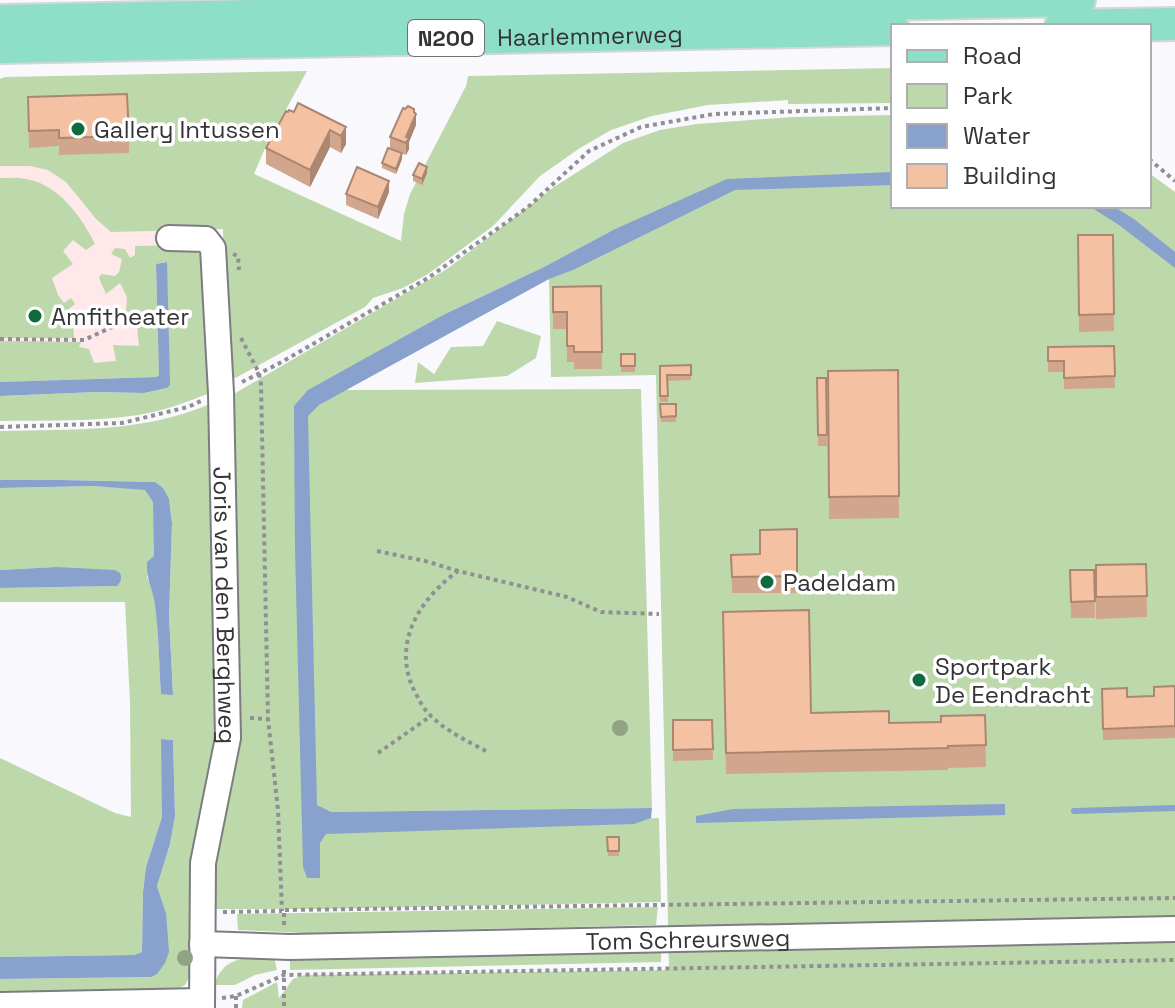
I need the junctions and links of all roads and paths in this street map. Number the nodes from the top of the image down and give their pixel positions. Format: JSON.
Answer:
{"nodes":[{"id":1,"x":1079,"y":0,"type":"edge"},
{"id":2,"x":0,"y":21,"type":"edge"},
{"id":3,"x":1151,"y":24,"type":"edge"},
{"id":4,"x":1175,"y":24,"type":"edge"},
{"id":5,"x":891,"y":29,"type":"edge"},
{"id":6,"x":0,"y":47,"type":"edge"},
{"id":7,"x":891,"y":108,"type":"edge"},
{"id":8,"x":1151,"y":161,"type":"edge"},
{"id":9,"x":1175,"y":181,"type":"edge"},
{"id":10,"x":169,"y":238,"type":"dead end"},
{"id":11,"x":213,"y":248,"type":"junction"},
{"id":12,"x":239,"y":283,"type":"dead end"},
{"id":13,"x":112,"y":327,"type":"dead end"},
{"id":14,"x":241,"y":337,"type":"dead end"},
{"id":15,"x":0,"y":339,"type":"edge"},
{"id":16,"x":259,"y":373,"type":"junction"},
{"id":17,"x":221,"y":393,"type":"junction"},
{"id":18,"x":0,"y":427,"type":"edge"},
{"id":19,"x":377,"y":551,"type":"dead end"},
{"id":20,"x":458,"y":571,"type":"junction"},
{"id":21,"x":659,"y":614,"type":"dead end"},
{"id":22,"x":431,"y":716,"type":"junction"},
{"id":23,"x":486,"y":751,"type":"dead end"},
{"id":24,"x":378,"y":753,"type":"dead end"},
{"id":25,"x":1175,"y":898,"type":"edge"},
{"id":26,"x":283,"y":910,"type":"junction"},
{"id":27,"x":202,"y":912,"type":"junction"},
{"id":28,"x":1175,"y":929,"type":"edge"},
{"id":29,"x":202,"y":944,"type":"junction"},
{"id":30,"x":284,"y":947,"type":"junction"},
{"id":31,"x":1175,"y":960,"type":"edge"},
{"id":32,"x":284,"y":975,"type":"junction"},
{"id":33,"x":0,"y":1005,"type":"edge"},
{"id":34,"x":202,"y":1005,"type":"edge"},
{"id":35,"x":236,"y":1008,"type":"edge"},
{"id":36,"x":284,"y":1008,"type":"edge"}],
"edges":[{"from":1,"to":2,"type":"main road","name":"Haarlemmerweg","number":"N200"},
{"from":3,"to":4,"type":"main road"},
{"from":5,"to":6,"type":"main road","name":"Haarlemmerweg","number":"N200"},
{"from":7,"to":16,"type":"path"},
{"from":8,"to":9,"type":"path"},
{"from":10,"to":11,"type":"street"},
{"from":11,"to":12,"type":"path"},
{"from":11,"to":17,"type":"street","name":"Joris van den Berghweg"},
{"from":13,"to":15,"type":"path"},
{"from":14,"to":16,"type":"path"},
{"from":16,"to":17,"type":"path"},
{"from":16,"to":26,"type":"path"},
{"from":17,"to":18,"type":"path"},
{"from":17,"to":27,"type":"street","name":"Joris van den Berghweg"},
{"from":19,"to":20,"type":"path"},
{"from":20,"to":21,"type":"path"},
{"from":20,"to":22,"type":"path"},
{"from":22,"to":23,"type":"path"},
{"from":22,"to":24,"type":"path"},
{"from":25,"to":26,"type":"path"},
{"from":26,"to":27,"type":"path"},
{"from":26,"to":30,"type":"path"},
{"from":27,"to":29,"type":"street","name":"Joris van den Berghweg"},
{"from":28,"to":30,"type":"street","name":"Tom Schreursweg"},
{"from":29,"to":30,"type":"street","name":"Tom Schreursweg"},
{"from":29,"to":34,"type":"street","name":"Joris van den Berghweg"},
{"from":30,"to":32,"type":"path"},
{"from":31,"to":32,"type":"path"},
{"from":32,"to":35,"type":"path"},
{"from":32,"to":36,"type":"path"},
{"from":33,"to":34,"type":"street"}]}
